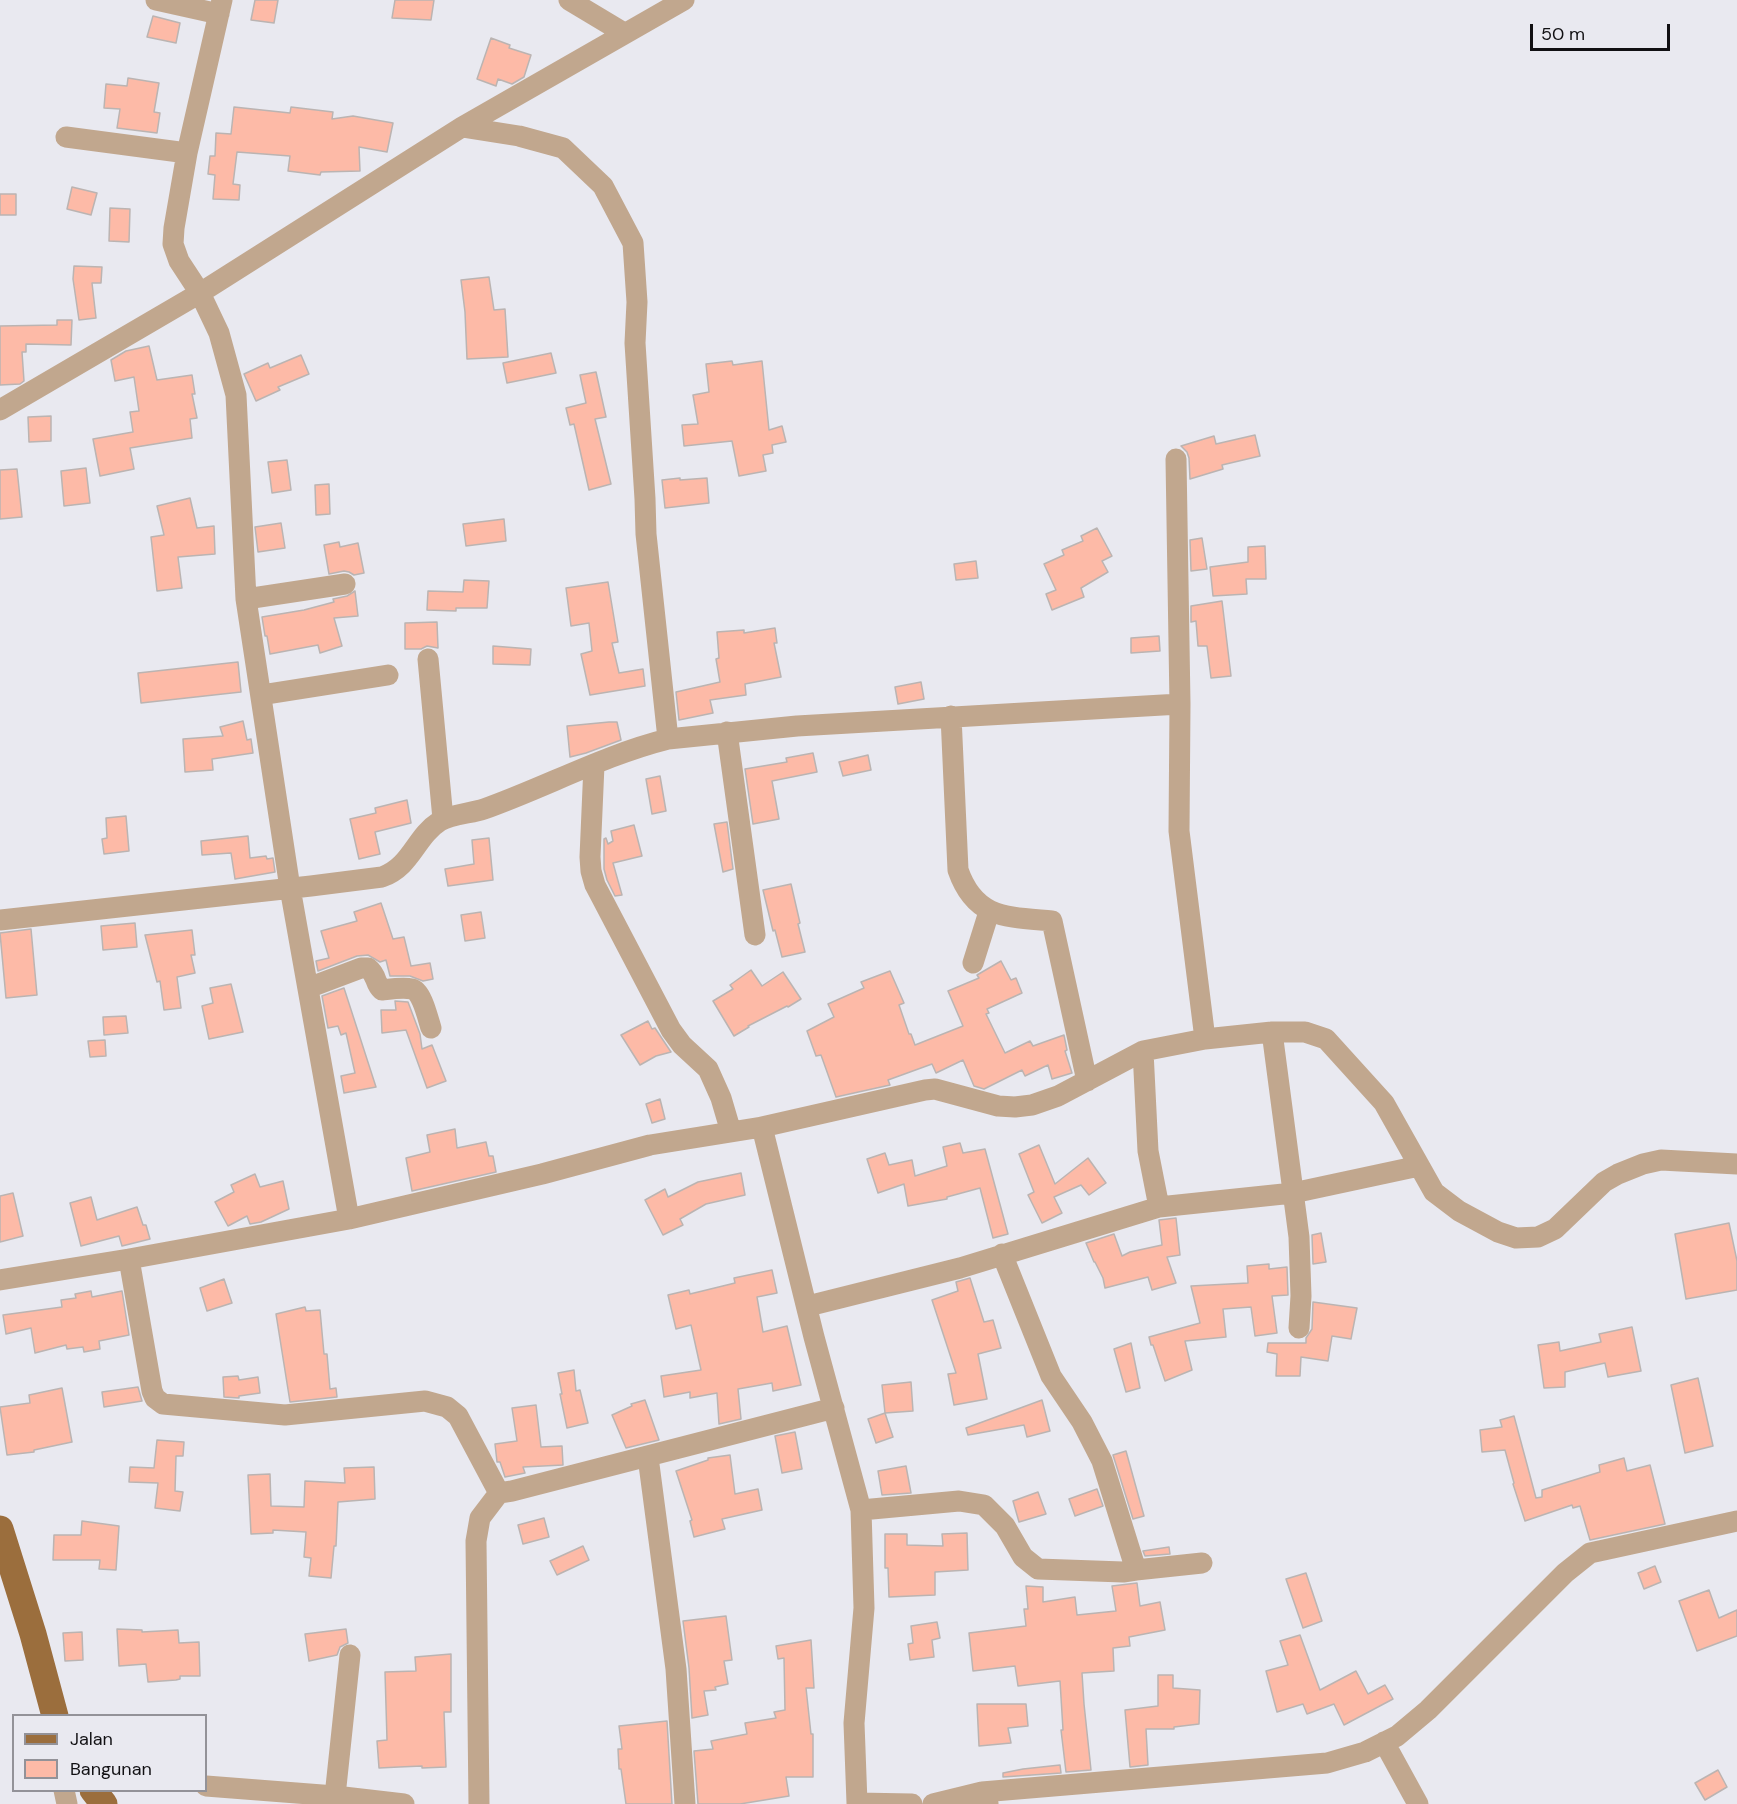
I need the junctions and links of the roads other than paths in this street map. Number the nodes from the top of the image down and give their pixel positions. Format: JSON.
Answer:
{"nodes":[{"id":1,"x":156,"y":0,"type":"edge"},
{"id":2,"x":569,"y":0,"type":"edge"},
{"id":3,"x":684,"y":0,"type":"edge"},
{"id":4,"x":661,"y":6,"type":"edge"},
{"id":5,"x":220,"y":7,"type":"edge"},
{"id":6,"x":624,"y":33,"type":"junction"},
{"id":7,"x":462,"y":127,"type":"junction"},
{"id":8,"x":66,"y":137,"type":"dead end"},
{"id":9,"x":187,"y":153,"type":"junction"},
{"id":10,"x":200,"y":293,"type":"junction"},
{"id":11,"x":0,"y":410,"type":"edge"},
{"id":12,"x":1176,"y":459,"type":"dead end"},
{"id":13,"x":345,"y":584,"type":"dead end"},
{"id":14,"x":246,"y":599,"type":"junction"},
{"id":15,"x":428,"y":659,"type":"dead end"},
{"id":16,"x":388,"y":675,"type":"dead end"},
{"id":17,"x":261,"y":695,"type":"junction"},
{"id":18,"x":1179,"y":704,"type":"junction"},
{"id":19,"x":951,"y":716,"type":"junction"},
{"id":20,"x":727,"y":732,"type":"junction"},
{"id":21,"x":668,"y":739,"type":"junction"},
{"id":22,"x":594,"y":765,"type":"junction"},
{"id":23,"x":443,"y":819,"type":"junction"},
{"id":24,"x":290,"y":888,"type":"junction"},
{"id":25,"x":989,"y":912,"type":"junction"},
{"id":26,"x":0,"y":920,"type":"edge"},
{"id":27,"x":755,"y":935,"type":"dead end"},
{"id":28,"x":973,"y":963,"type":"dead end"},
{"id":29,"x":308,"y":988,"type":"junction"},
{"id":30,"x":431,"y":1028,"type":"dead end"},
{"id":31,"x":1272,"y":1032,"type":"junction"},
{"id":32,"x":1205,"y":1039,"type":"junction"},
{"id":33,"x":1143,"y":1051,"type":"junction"},
{"id":34,"x":1087,"y":1081,"type":"junction"},
{"id":35,"x":762,"y":1127,"type":"junction"},
{"id":36,"x":731,"y":1132,"type":"junction"},
{"id":37,"x":1737,"y":1164,"type":"edge"},
{"id":38,"x":1419,"y":1166,"type":"junction"},
{"id":39,"x":1293,"y":1193,"type":"junction"},
{"id":40,"x":1160,"y":1207,"type":"junction"},
{"id":41,"x":349,"y":1219,"type":"junction"},
{"id":42,"x":1002,"y":1254,"type":"junction"},
{"id":43,"x":129,"y":1259,"type":"junction"},
{"id":44,"x":0,"y":1280,"type":"edge"},
{"id":45,"x":808,"y":1306,"type":"junction"},
{"id":46,"x":1299,"y":1328,"type":"dead end"},
{"id":47,"x":834,"y":1408,"type":"junction"},
{"id":48,"x":648,"y":1456,"type":"junction"},
{"id":49,"x":499,"y":1493,"type":"junction"},
{"id":50,"x":861,"y":1510,"type":"junction"},
{"id":51,"x":1737,"y":1521,"type":"edge"},
{"id":52,"x":0,"y":1529,"type":"edge"},
{"id":53,"x":1202,"y":1563,"type":"dead end"},
{"id":54,"x":1136,"y":1570,"type":"junction"},
{"id":55,"x":350,"y":1655,"type":"dead end"},
{"id":56,"x":54,"y":1714,"type":"edge"},
{"id":57,"x":1384,"y":1742,"type":"junction"},
{"id":58,"x":207,"y":1786,"type":"edge"},
{"id":59,"x":94,"y":1792,"type":"edge"},
{"id":60,"x":335,"y":1796,"type":"junction"},
{"id":61,"x":985,"y":1798,"type":"edge"},
{"id":62,"x":853,"y":1803,"type":"edge"},
{"id":63,"x":104,"y":1804,"type":"edge"},
{"id":64,"x":404,"y":1804,"type":"edge"},
{"id":65,"x":479,"y":1804,"type":"edge"},
{"id":66,"x":685,"y":1804,"type":"edge"},
{"id":67,"x":912,"y":1804,"type":"edge"},
{"id":68,"x":933,"y":1804,"type":"edge"},
{"id":69,"x":1418,"y":1804,"type":"edge"}],
"edges":[{"from":1,"to":5,"type":"street"},
{"from":2,"to":6,"type":"street"},
{"from":3,"to":4,"type":"street"},
{"from":4,"to":6,"type":"street"},
{"from":5,"to":9,"type":"street"},
{"from":6,"to":7,"type":"street"},
{"from":7,"to":10,"type":"street"},
{"from":7,"to":21,"type":"street"},
{"from":8,"to":9,"type":"street"},
{"from":9,"to":10,"type":"street"},
{"from":10,"to":11,"type":"street"},
{"from":10,"to":14,"type":"street"},
{"from":12,"to":18,"type":"street"},
{"from":13,"to":14,"type":"street"},
{"from":14,"to":17,"type":"street"},
{"from":15,"to":23,"type":"street"},
{"from":16,"to":17,"type":"street"},
{"from":17,"to":24,"type":"street"},
{"from":18,"to":19,"type":"street"},
{"from":18,"to":32,"type":"street"},
{"from":19,"to":20,"type":"street"},
{"from":19,"to":25,"type":"street"},
{"from":20,"to":21,"type":"street"},
{"from":20,"to":27,"type":"street"},
{"from":21,"to":22,"type":"street"},
{"from":22,"to":23,"type":"street"},
{"from":22,"to":36,"type":"street"},
{"from":23,"to":24,"type":"street"},
{"from":24,"to":26,"type":"street"},
{"from":24,"to":29,"type":"street"},
{"from":25,"to":28,"type":"street"},
{"from":25,"to":34,"type":"street"},
{"from":29,"to":30,"type":"street"},
{"from":29,"to":41,"type":"street"},
{"from":31,"to":32,"type":"street"},
{"from":31,"to":38,"type":"street"},
{"from":31,"to":39,"type":"street"},
{"from":32,"to":33,"type":"street"},
{"from":33,"to":34,"type":"street"},
{"from":33,"to":40,"type":"street"},
{"from":34,"to":35,"type":"street"},
{"from":35,"to":36,"type":"street"},
{"from":35,"to":45,"type":"street"},
{"from":36,"to":41,"type":"street"},
{"from":37,"to":38,"type":"street"},
{"from":38,"to":39,"type":"street"},
{"from":39,"to":40,"type":"street"},
{"from":39,"to":46,"type":"street"},
{"from":40,"to":42,"type":"street"},
{"from":41,"to":43,"type":"street"},
{"from":42,"to":45,"type":"street"},
{"from":42,"to":54,"type":"street"},
{"from":43,"to":44,"type":"street"},
{"from":43,"to":49,"type":"street"},
{"from":45,"to":47,"type":"street"},
{"from":47,"to":48,"type":"street"},
{"from":47,"to":50,"type":"street"},
{"from":48,"to":49,"type":"street"},
{"from":48,"to":66,"type":"street"},
{"from":49,"to":65,"type":"street"},
{"from":50,"to":54,"type":"street"},
{"from":50,"to":62,"type":"street"},
{"from":51,"to":57,"type":"street"},
{"from":52,"to":56,"type":"main road"},
{"from":53,"to":54,"type":"street"},
{"from":55,"to":60,"type":"street"},
{"from":57,"to":61,"type":"street"},
{"from":57,"to":69,"type":"street"},
{"from":58,"to":60,"type":"street"},
{"from":59,"to":63,"type":"main road"},
{"from":60,"to":64,"type":"street"},
{"from":61,"to":68,"type":"street"},
{"from":62,"to":67,"type":"street"}]}
